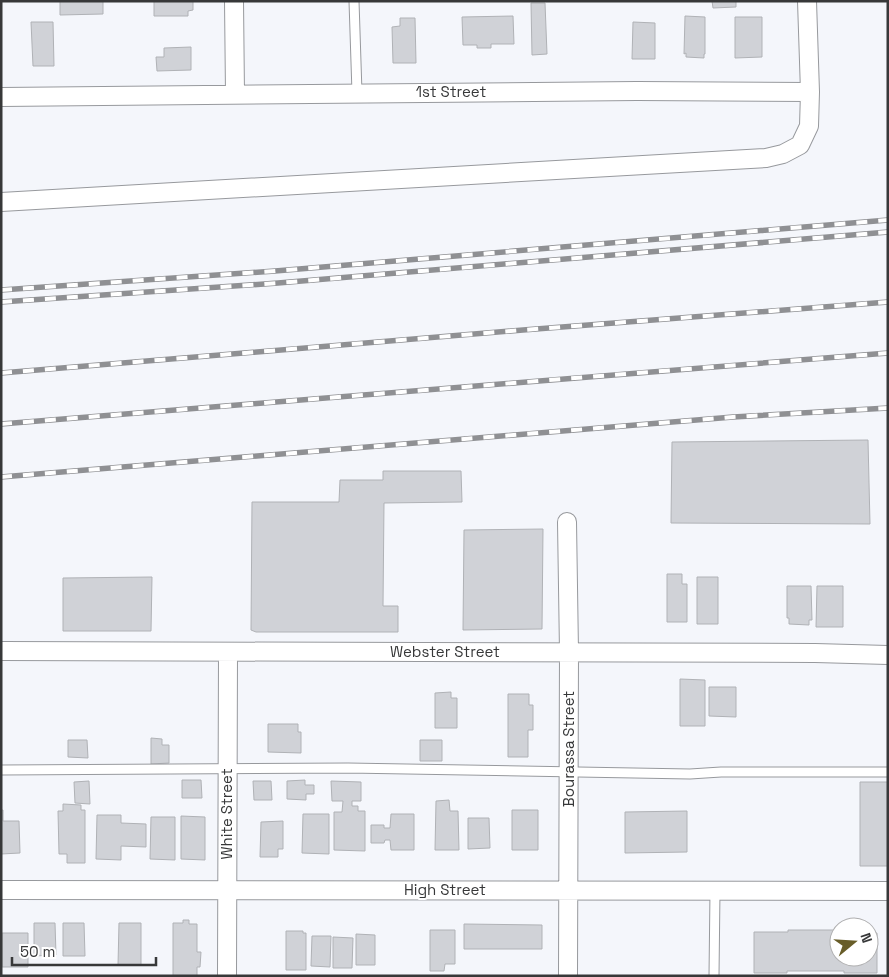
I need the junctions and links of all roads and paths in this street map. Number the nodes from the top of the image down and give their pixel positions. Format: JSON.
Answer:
{"nodes":[{"id":1,"x":234,"y":1,"type":"edge"},
{"id":2,"x":354,"y":1,"type":"edge"},
{"id":3,"x":807,"y":1,"type":"edge"},
{"id":4,"x":810,"y":92,"type":"junction"},
{"id":5,"x":357,"y":93,"type":"junction"},
{"id":6,"x":235,"y":94,"type":"junction"},
{"id":7,"x":1,"y":97,"type":"edge"},
{"id":8,"x":1,"y":202,"type":"edge"},
{"id":9,"x":566,"y":522,"type":"dead end"},
{"id":10,"x":1,"y":651,"type":"edge"},
{"id":11,"x":569,"y":652,"type":"junction"},
{"id":12,"x":228,"y":653,"type":"junction"},
{"id":13,"x":888,"y":655,"type":"edge"},
{"id":14,"x":227,"y":769,"type":"junction"},
{"id":15,"x":1,"y":770,"type":"edge"},
{"id":16,"x":888,"y":772,"type":"edge"},
{"id":17,"x":568,"y":773,"type":"junction"},
{"id":18,"x":1,"y":890,"type":"edge"},
{"id":19,"x":226,"y":890,"type":"junction"},
{"id":20,"x":569,"y":890,"type":"junction"},
{"id":21,"x":715,"y":891,"type":"junction"},
{"id":22,"x":888,"y":891,"type":"edge"},
{"id":23,"x":227,"y":976,"type":"edge"},
{"id":24,"x":568,"y":976,"type":"edge"},
{"id":25,"x":714,"y":976,"type":"edge"}],
"edges":[{"from":1,"to":6,"type":"street"},
{"from":2,"to":5,"type":"lane"},
{"from":3,"to":4,"type":"street"},
{"from":4,"to":5,"type":"street","name":"1st Street"},
{"from":4,"to":8,"type":"street"},
{"from":5,"to":6,"type":"street","name":"1st Street"},
{"from":6,"to":7,"type":"street","name":"1st Street"},
{"from":9,"to":11,"type":"street","name":"Bourassa Street"},
{"from":10,"to":12,"type":"street","name":"Webster Street"},
{"from":11,"to":12,"type":"street","name":"Webster Street"},
{"from":11,"to":13,"type":"street","name":"Webster Street"},
{"from":11,"to":17,"type":"street","name":"Bourassa Street"},
{"from":12,"to":14,"type":"street","name":"White Street"},
{"from":14,"to":15,"type":"lane"},
{"from":14,"to":17,"type":"lane"},
{"from":14,"to":19,"type":"street","name":"White Street"},
{"from":16,"to":17,"type":"lane"},
{"from":17,"to":20,"type":"street","name":"Bourassa Street"},
{"from":18,"to":19,"type":"street","name":"High Street"},
{"from":19,"to":20,"type":"street","name":"High Street"},
{"from":19,"to":23,"type":"street","name":"White Street"},
{"from":20,"to":21,"type":"street","name":"High Street"},
{"from":20,"to":24,"type":"street","name":"Bourassa Street"},
{"from":21,"to":22,"type":"street","name":"High Street"},
{"from":21,"to":25,"type":"lane"}]}
